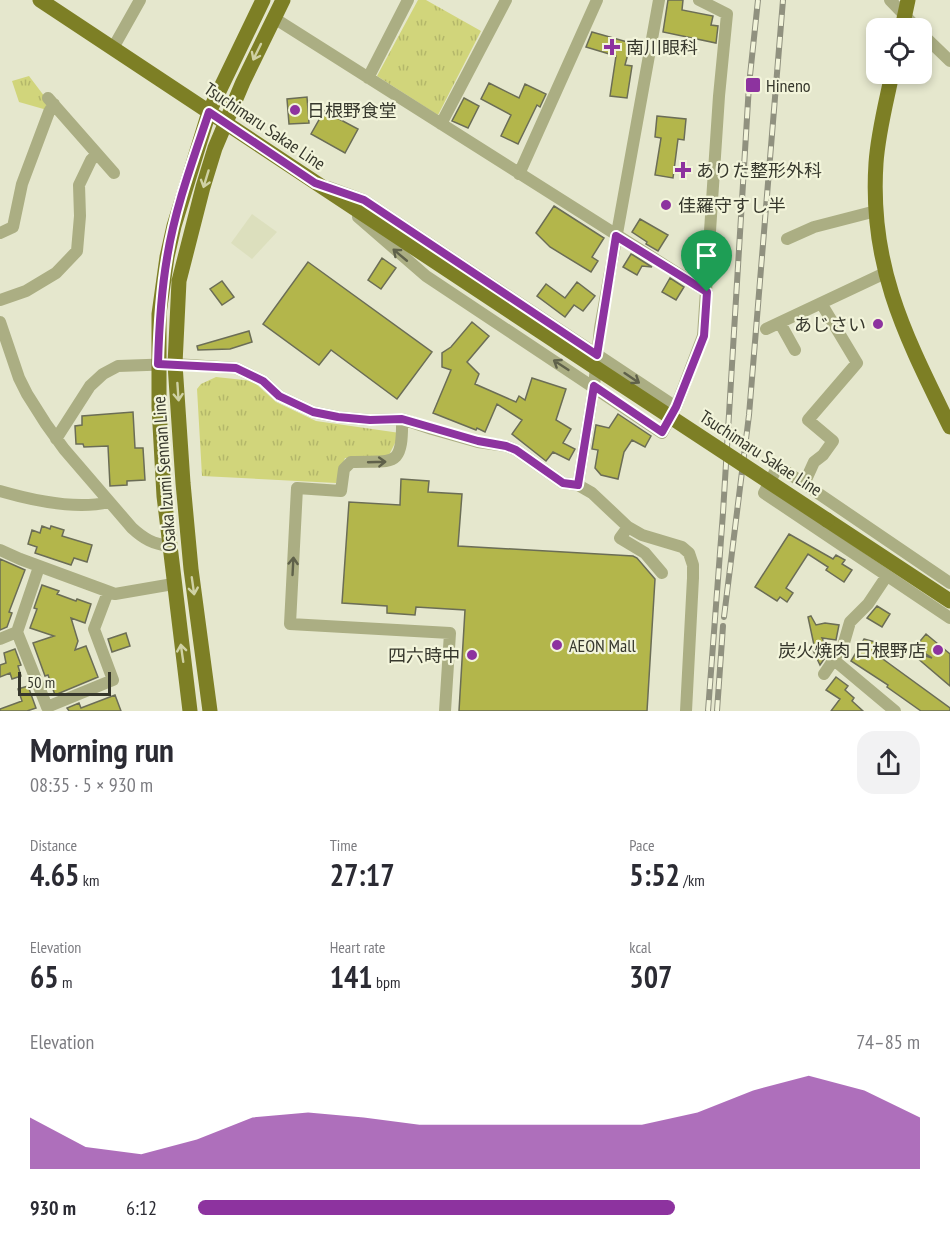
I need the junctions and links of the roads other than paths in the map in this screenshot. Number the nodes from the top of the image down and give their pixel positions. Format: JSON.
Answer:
{"nodes":[{"id":1,"x":40,"y":0,"type":"edge"},
{"id":2,"x":140,"y":0,"type":"edge"},
{"id":3,"x":263,"y":0,"type":"edge"},
{"id":4,"x":283,"y":0,"type":"edge"},
{"id":5,"x":408,"y":0,"type":"edge"},
{"id":6,"x":506,"y":0,"type":"edge"},
{"id":7,"x":597,"y":0,"type":"edge"},
{"id":8,"x":658,"y":0,"type":"edge"},
{"id":9,"x":699,"y":0,"type":"edge"},
{"id":10,"x":890,"y":0,"type":"edge"},
{"id":11,"x":908,"y":0,"type":"edge"},
{"id":12,"x":274,"y":18,"type":"junction"},
{"id":13,"x":901,"y":18,"type":"edge"},
{"id":14,"x":904,"y":18,"type":"edge"},
{"id":15,"x":932,"y":44,"type":"edge"},
{"id":16,"x":113,"y":48,"type":"junction"},
{"id":17,"x":950,"y":61,"type":"edge"},
{"id":18,"x":368,"y":78,"type":"junction"},
{"id":19,"x":890,"y":84,"type":"edge"},
{"id":20,"x":209,"y":112,"type":"junction"},
{"id":21,"x":441,"y":124,"type":"junction"},
{"id":22,"x":226,"y":125,"type":"junction"},
{"id":23,"x":98,"y":154,"type":"junction"},
{"id":24,"x":114,"y":173,"type":"dead end"},
{"id":25,"x":519,"y":174,"type":"junction"},
{"id":26,"x":315,"y":183,"type":"junction"},
{"id":27,"x":340,"y":199,"type":"junction"},
{"id":28,"x":876,"y":211,"type":"junction"},
{"id":29,"x":0,"y":233,"type":"edge"},
{"id":30,"x":616,"y":236,"type":"junction"},
{"id":31,"x":788,"y":239,"type":"dead end"},
{"id":32,"x":885,"y":273,"type":"junction"},
{"id":33,"x":707,"y":292,"type":"junction"},
{"id":34,"x":0,"y":300,"type":"edge"},
{"id":35,"x":821,"y":303,"type":"junction"},
{"id":36,"x":0,"y":322,"type":"edge"},
{"id":37,"x":780,"y":322,"type":"junction"},
{"id":38,"x":766,"y":329,"type":"dead end"},
{"id":39,"x":795,"y":350,"type":"dead end"},
{"id":40,"x":597,"y":355,"type":"junction"},
{"id":41,"x":158,"y":364,"type":"junction"},
{"id":42,"x":176,"y":364,"type":"junction"},
{"id":43,"x":594,"y":386,"type":"junction"},
{"id":44,"x":676,"y":407,"type":"junction"},
{"id":45,"x":402,"y":419,"type":"junction"},
{"id":46,"x":948,"y":419,"type":"edge"},
{"id":47,"x":56,"y":439,"type":"junction"},
{"id":48,"x":804,"y":484,"type":"junction"},
{"id":49,"x":578,"y":485,"type":"junction"},
{"id":50,"x":0,"y":491,"type":"edge"},
{"id":51,"x":109,"y":502,"type":"junction"},
{"id":52,"x":628,"y":527,"type":"junction"},
{"id":53,"x":169,"y":546,"type":"junction"},
{"id":54,"x":0,"y":550,"type":"edge"},
{"id":55,"x":39,"y":567,"type":"junction"},
{"id":56,"x":662,"y":573,"type":"dead end"},
{"id":57,"x":886,"y":577,"type":"junction"},
{"id":58,"x":950,"y":583,"type":"edge"},
{"id":59,"x":173,"y":584,"type":"junction"},
{"id":60,"x":108,"y":591,"type":"junction"},
{"id":61,"x":950,"y":601,"type":"edge"},
{"id":62,"x":950,"y":618,"type":"edge"},
{"id":63,"x":17,"y":632,"type":"junction"},
{"id":64,"x":0,"y":639,"type":"edge"},
{"id":65,"x":834,"y":660,"type":"junction"},
{"id":66,"x":824,"y":674,"type":"dead end"},
{"id":67,"x":44,"y":709,"type":"edge"},
{"id":68,"x":190,"y":711,"type":"edge"},
{"id":69,"x":210,"y":711,"type":"edge"},
{"id":70,"x":445,"y":711,"type":"edge"},
{"id":71,"x":686,"y":711,"type":"edge"},
{"id":72,"x":895,"y":711,"type":"edge"}],
"edges":[{"from":1,"to":16,"type":"main road","name":"Tsuchimaru Sakae Line"},
{"from":2,"to":16,"type":"street"},
{"from":3,"to":20,"type":"main road","name":"Osaka Izumi Sennan Line"},
{"from":4,"to":12,"type":"main road","name":"Osaka Izumi Sennan Line"},
{"from":5,"to":18,"type":"street"},
{"from":6,"to":21,"type":"street"},
{"from":7,"to":25,"type":"street"},
{"from":8,"to":30,"type":"street"},
{"from":9,"to":33,"type":"street"},
{"from":10,"to":13,"type":"street"},
{"from":11,"to":14,"type":"main road"},
{"from":12,"to":18,"type":"street"},
{"from":12,"to":22,"type":"main road","name":"Osaka Izumi Sennan Line","one_way":true},
{"from":15,"to":17,"type":"street"},
{"from":16,"to":20,"type":"main road","name":"Tsuchimaru Sakae Line"},
{"from":18,"to":21,"type":"street"},
{"from":19,"to":28,"type":"main road"},
{"from":20,"to":22,"type":"main road","name":"Tsuchimaru Sakae Line"},
{"from":20,"to":41,"type":"main road","name":"Osaka Izumi Sennan Line"},
{"from":21,"to":25,"type":"street"},
{"from":22,"to":26,"type":"main road","name":"Tsuchimaru Sakae Line"},
{"from":22,"to":42,"type":"main road","name":"Osaka Izumi Sennan Line","one_way":true},
{"from":23,"to":24,"type":"street"},
{"from":23,"to":29,"type":"street"},
{"from":23,"to":34,"type":"street"},
{"from":25,"to":30,"type":"street"},
{"from":26,"to":27,"type":"main road","name":"Tsuchimaru Sakae Line"},
{"from":26,"to":40,"type":"street"},
{"from":43,"to":27,"type":"street","one_way":true},
{"from":27,"to":61,"type":"main road","name":"Tsuchimaru Sakae Line","bridge":true},
{"from":28,"to":31,"type":"street"},
{"from":28,"to":32,"type":"main road"},
{"from":30,"to":33,"type":"street"},
{"from":30,"to":40,"type":"street"},
{"from":32,"to":35,"type":"street"},
{"from":32,"to":46,"type":"main road"},
{"from":33,"to":44,"type":"street"},
{"from":35,"to":37,"type":"street"},
{"from":35,"to":48,"type":"street"},
{"from":36,"to":47,"type":"street"},
{"from":37,"to":38,"type":"street"},
{"from":37,"to":39,"type":"street"},
{"from":40,"to":43,"type":"street"},
{"from":40,"to":44,"type":"street","one_way":true},
{"from":41,"to":42,"type":"street"},
{"from":41,"to":47,"type":"street"},
{"from":41,"to":53,"type":"main road","name":"Osaka Izumi Sennan Line"},
{"from":42,"to":45,"type":"street"},
{"from":42,"to":69,"type":"main road","name":"Osaka Izumi Sennan Line","one_way":true},
{"from":43,"to":44,"type":"street"},
{"from":43,"to":49,"type":"street"},
{"from":45,"to":49,"type":"street"},
{"from":70,"to":45,"type":"street","one_way":true},
{"from":47,"to":51,"type":"street"},
{"from":48,"to":57,"type":"street"},
{"from":48,"to":58,"type":"street"},
{"from":49,"to":52,"type":"street"},
{"from":50,"to":51,"type":"street"},
{"from":51,"to":53,"type":"street"},
{"from":52,"to":56,"type":"street"},
{"from":52,"to":71,"type":"street"},
{"from":53,"to":59,"type":"main road","name":"Osaka Izumi Sennan Line"},
{"from":54,"to":55,"type":"street"},
{"from":55,"to":60,"type":"street"},
{"from":55,"to":63,"type":"street"},
{"from":57,"to":62,"type":"street"},
{"from":57,"to":65,"type":"street"},
{"from":59,"to":60,"type":"street"},
{"from":68,"to":59,"type":"main road","name":"Osaka Izumi Sennan Line","one_way":true},
{"from":60,"to":67,"type":"street"},
{"from":63,"to":64,"type":"street"},
{"from":63,"to":67,"type":"street"},
{"from":65,"to":66,"type":"street"},
{"from":65,"to":72,"type":"street"}]}
